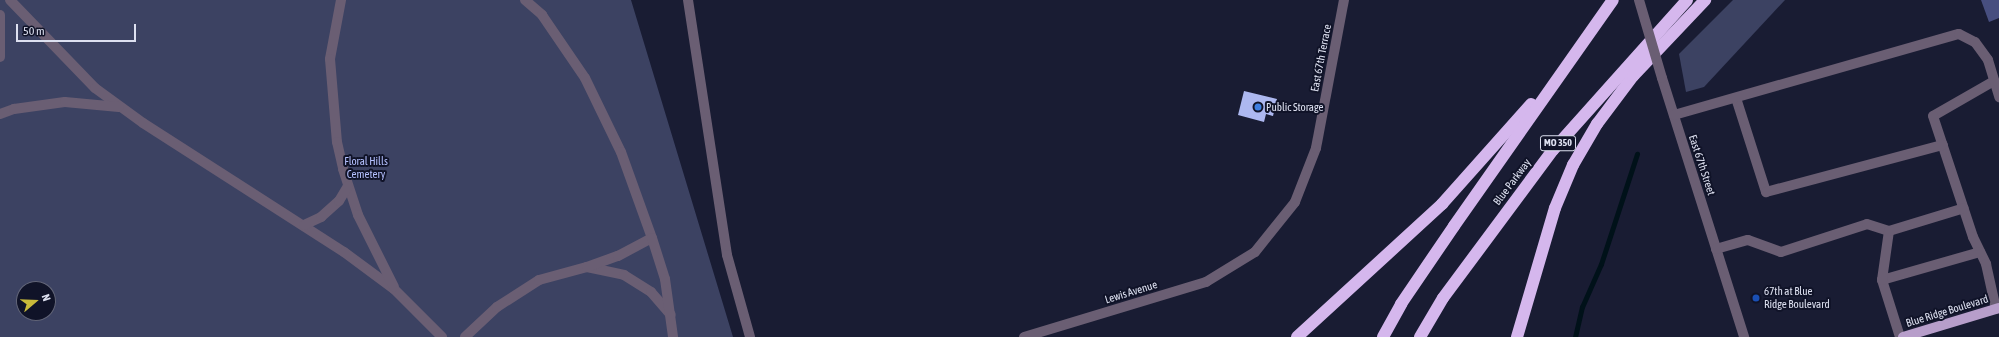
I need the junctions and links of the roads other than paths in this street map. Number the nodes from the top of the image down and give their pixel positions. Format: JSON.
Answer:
{"nodes":[{"id":1,"x":10,"y":0,"type":"edge"},
{"id":2,"x":341,"y":0,"type":"edge"},
{"id":3,"x":525,"y":0,"type":"edge"},
{"id":4,"x":688,"y":0,"type":"edge"},
{"id":5,"x":1344,"y":0,"type":"edge"},
{"id":6,"x":1612,"y":0,"type":"edge"},
{"id":7,"x":1639,"y":0,"type":"edge"},
{"id":8,"x":1687,"y":0,"type":"edge"},
{"id":9,"x":1705,"y":0,"type":"edge"},
{"id":10,"x":0,"y":15,"type":"edge"},
{"id":11,"x":1575,"y":52,"type":"junction"},
{"id":12,"x":0,"y":56,"type":"edge"},
{"id":13,"x":1994,"y":81,"type":"junction"},
{"id":14,"x":1999,"y":96,"type":"edge"},
{"id":15,"x":1736,"y":98,"type":"junction"},
{"id":16,"x":121,"y":107,"type":"junction"},
{"id":17,"x":0,"y":114,"type":"edge"},
{"id":18,"x":1674,"y":115,"type":"junction"},
{"id":19,"x":1943,"y":145,"type":"junction"},
{"id":20,"x":348,"y":186,"type":"junction"},
{"id":21,"x":1964,"y":208,"type":"junction"},
{"id":22,"x":304,"y":225,"type":"junction"},
{"id":23,"x":1889,"y":231,"type":"junction"},
{"id":24,"x":652,"y":238,"type":"junction"},
{"id":25,"x":1716,"y":249,"type":"junction"},
{"id":26,"x":1980,"y":252,"type":"junction"},
{"id":27,"x":1241,"y":263,"type":"joint"},
{"id":28,"x":587,"y":267,"type":"junction"},
{"id":29,"x":1882,"y":280,"type":"junction"},
{"id":30,"x":394,"y":289,"type":"junction"},
{"id":31,"x":1997,"y":308,"type":"edge"},
{"id":32,"x":672,"y":315,"type":"junction"},
{"id":33,"x":442,"y":337,"type":"edge"},
{"id":34,"x":465,"y":337,"type":"edge"},
{"id":35,"x":673,"y":337,"type":"edge"},
{"id":36,"x":750,"y":337,"type":"edge"},
{"id":37,"x":1024,"y":337,"type":"edge"},
{"id":38,"x":1297,"y":337,"type":"edge"},
{"id":39,"x":1383,"y":337,"type":"edge"},
{"id":40,"x":1420,"y":337,"type":"edge"},
{"id":41,"x":1517,"y":337,"type":"edge"},
{"id":42,"x":1744,"y":337,"type":"edge"},
{"id":43,"x":1902,"y":337,"type":"edge"}],
"edges":[{"from":1,"to":16,"type":"street"},
{"from":2,"to":20,"type":"street"},
{"from":3,"to":24,"type":"street"},
{"from":4,"to":36,"type":"street"},
{"from":5,"to":27,"type":"street","name":"East 67th Terrace"},
{"from":6,"to":11,"type":"highway","name":"Blue Parkway"},
{"from":7,"to":18,"type":"street","name":"East 67th Street","bridge":true},
{"from":8,"to":40,"type":"highway","name":"Blue Parkway","number":"MO 350"},
{"from":9,"to":41,"type":"highway"},
{"from":10,"to":12,"type":"street"},
{"from":11,"to":38,"type":"highway"},
{"from":11,"to":39,"type":"highway","name":"Blue Parkway"},
{"from":13,"to":14,"type":"street"},
{"from":13,"to":15,"type":"street"},
{"from":13,"to":19,"type":"street"},
{"from":15,"to":18,"type":"street"},
{"from":15,"to":19,"type":"street"},
{"from":16,"to":17,"type":"street"},
{"from":16,"to":22,"type":"street"},
{"from":18,"to":25,"type":"street","name":"East 67th Street"},
{"from":19,"to":21,"type":"street"},
{"from":20,"to":22,"type":"street"},
{"from":20,"to":30,"type":"street"},
{"from":21,"to":23,"type":"street"},
{"from":21,"to":26,"type":"street"},
{"from":22,"to":30,"type":"street"},
{"from":23,"to":25,"type":"street"},
{"from":23,"to":29,"type":"street"},
{"from":24,"to":28,"type":"street"},
{"from":24,"to":32,"type":"street"},
{"from":25,"to":42,"type":"street","name":"East 67th Street"},
{"from":26,"to":29,"type":"street"},
{"from":26,"to":31,"type":"street"},
{"from":27,"to":37,"type":"street","name":"Lewis Avenue"},
{"from":28,"to":32,"type":"street"},
{"from":28,"to":34,"type":"street"},
{"from":29,"to":43,"type":"street"},
{"from":30,"to":33,"type":"street"},
{"from":31,"to":43,"type":"main road","name":"Blue Ridge Boulevard"},
{"from":32,"to":35,"type":"street"}]}
